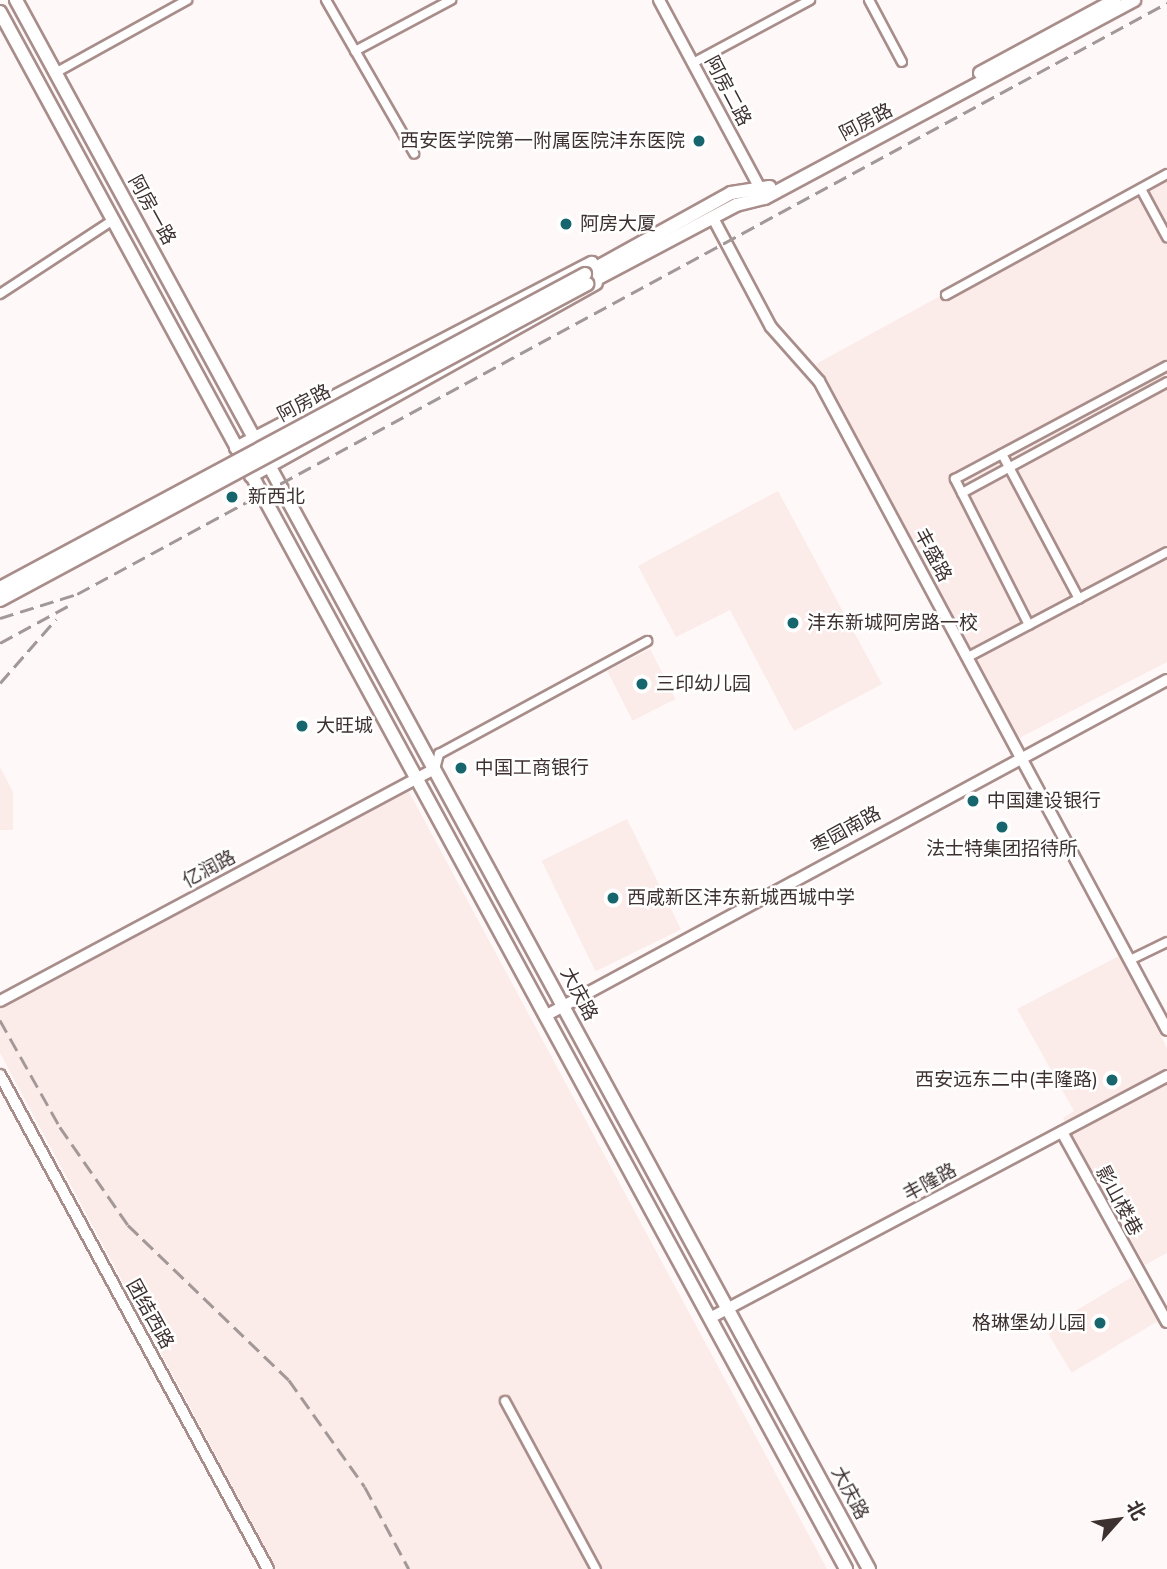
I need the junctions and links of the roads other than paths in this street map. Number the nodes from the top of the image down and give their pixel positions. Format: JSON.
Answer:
{"nodes":[{"id":1,"x":16,"y":0,"type":"edge"},
{"id":2,"x":187,"y":0,"type":"edge"},
{"id":3,"x":326,"y":0,"type":"edge"},
{"id":4,"x":451,"y":0,"type":"edge"},
{"id":5,"x":659,"y":0,"type":"edge"},
{"id":6,"x":810,"y":0,"type":"edge"},
{"id":7,"x":869,"y":0,"type":"edge"},
{"id":8,"x":1115,"y":0,"type":"edge"},
{"id":9,"x":1134,"y":0,"type":"edge"},
{"id":10,"x":0,"y":12,"type":"edge"},
{"id":11,"x":355,"y":51,"type":"junction"},
{"id":12,"x":902,"y":62,"type":"dead end"},
{"id":13,"x":693,"y":63,"type":"junction"},
{"id":14,"x":55,"y":73,"type":"junction"},
{"id":15,"x":76,"y":110,"type":"junction"},
{"id":16,"x":58,"y":120,"type":"junction"},
{"id":17,"x":92,"y":139,"type":"junction"},
{"id":18,"x":74,"y":149,"type":"junction"},
{"id":19,"x":414,"y":153,"type":"dead end"},
{"id":20,"x":1167,"y":174,"type":"edge"},
{"id":21,"x":1141,"y":189,"type":"junction"},
{"id":22,"x":763,"y":195,"type":"junction"},
{"id":23,"x":713,"y":218,"type":"junction"},
{"id":24,"x":113,"y":220,"type":"junction"},
{"id":25,"x":1167,"y":237,"type":"edge"},
{"id":26,"x":625,"y":251,"type":"junction"},
{"id":27,"x":614,"y":270,"type":"junction"},
{"id":28,"x":586,"y":279,"type":"junction"},
{"id":29,"x":0,"y":294,"type":"edge"},
{"id":30,"x":946,"y":295,"type":"dead end"},
{"id":31,"x":1167,"y":366,"type":"edge"},
{"id":32,"x":1145,"y":378,"type":"junction"},
{"id":33,"x":1167,"y":382,"type":"edge"},
{"id":34,"x":1152,"y":390,"type":"junction"},
{"id":35,"x":1084,"y":410,"type":"junction"},
{"id":36,"x":1091,"y":423,"type":"junction"},
{"id":37,"x":1041,"y":433,"type":"junction"},
{"id":38,"x":254,"y":439,"type":"junction"},
{"id":39,"x":1048,"y":446,"type":"junction"},
{"id":40,"x":236,"y":448,"type":"junction"},
{"id":41,"x":1002,"y":454,"type":"junction"},
{"id":42,"x":269,"y":466,"type":"junction"},
{"id":43,"x":1010,"y":467,"type":"junction"},
{"id":44,"x":251,"y":476,"type":"junction"},
{"id":45,"x":962,"y":493,"type":"junction"},
{"id":46,"x":1167,"y":552,"type":"edge"},
{"id":47,"x":0,"y":588,"type":"edge"},
{"id":48,"x":1079,"y":598,"type":"junction"},
{"id":49,"x":0,"y":600,"type":"edge"},
{"id":50,"x":1029,"y":625,"type":"junction"},
{"id":51,"x":647,"y":641,"type":"dead end"},
{"id":52,"x":968,"y":657,"type":"junction"},
{"id":53,"x":1167,"y":681,"type":"edge"},
{"id":54,"x":1020,"y":754,"type":"junction"},
{"id":55,"x":435,"y":769,"type":"junction"},
{"id":56,"x":417,"y":779,"type":"junction"},
{"id":57,"x":1167,"y":942,"type":"edge"},
{"id":58,"x":1130,"y":960,"type":"junction"},
{"id":59,"x":0,"y":1001,"type":"edge"},
{"id":60,"x":563,"y":1006,"type":"junction"},
{"id":61,"x":545,"y":1016,"type":"junction"},
{"id":62,"x":1167,"y":1030,"type":"edge"},
{"id":63,"x":0,"y":1075,"type":"edge"},
{"id":64,"x":1167,"y":1076,"type":"edge"},
{"id":65,"x":1062,"y":1132,"type":"junction"},
{"id":66,"x":729,"y":1308,"type":"junction"},
{"id":67,"x":710,"y":1318,"type":"junction"},
{"id":68,"x":1167,"y":1322,"type":"edge"},
{"id":69,"x":505,"y":1401,"type":"dead end"},
{"id":70,"x":268,"y":1569,"type":"edge"},
{"id":71,"x":596,"y":1569,"type":"edge"},
{"id":72,"x":846,"y":1569,"type":"edge"},
{"id":73,"x":869,"y":1569,"type":"edge"}],
"edges":[{"from":1,"to":14,"type":"main road","name":"阿房一路"},
{"from":2,"to":14,"type":"street"},
{"from":3,"to":11,"type":"street"},
{"from":4,"to":11,"type":"street"},
{"from":5,"to":13,"type":"street","name":"阿房二路"},
{"from":6,"to":13,"type":"street"},
{"from":7,"to":12,"type":"street"},
{"from":8,"to":22,"type":"main road","name":"阿房路"},
{"from":9,"to":22,"type":"main road","name":"阿房路"},
{"from":10,"to":16,"type":"main road","name":"阿房一路"},
{"from":11,"to":19,"type":"street"},
{"from":13,"to":22,"type":"street","name":"阿房二路"},
{"from":14,"to":15,"type":"main road","name":"阿房一路"},
{"from":15,"to":16,"type":"main road"},
{"from":15,"to":17,"type":"main road","name":"阿房一路"},
{"from":16,"to":18,"type":"main road","name":"阿房一路"},
{"from":17,"to":18,"type":"main road"},
{"from":17,"to":38,"type":"main road","name":"阿房一路"},
{"from":18,"to":24,"type":"main road","name":"阿房一路"},
{"from":20,"to":21,"type":"street"},
{"from":21,"to":25,"type":"street"},
{"from":21,"to":30,"type":"street"},
{"from":22,"to":23,"type":"main road","name":"阿房路"},
{"from":22,"to":26,"type":"main road","name":"阿房路"},
{"from":23,"to":27,"type":"main road","name":"阿房路"},
{"from":23,"to":52,"type":"street","name":"丰盛路"},
{"from":24,"to":29,"type":"street"},
{"from":24,"to":40,"type":"main road","name":"阿房一路"},
{"from":26,"to":28,"type":"main road","name":"阿房路"},
{"from":26,"to":38,"type":"main road","name":"阿房路"},
{"from":27,"to":28,"type":"main road","name":"阿房路"},
{"from":27,"to":42,"type":"main road","name":"阿房路"},
{"from":28,"to":47,"type":"main road","name":"阿房路","bridge":true},
{"from":28,"to":49,"type":"main road","name":"阿房路","bridge":true},
{"from":31,"to":32,"type":"street"},
{"from":32,"to":34,"type":"street"},
{"from":32,"to":35,"type":"street"},
{"from":33,"to":34,"type":"street"},
{"from":34,"to":36,"type":"street"},
{"from":35,"to":36,"type":"street"},
{"from":35,"to":37,"type":"street"},
{"from":36,"to":39,"type":"street"},
{"from":37,"to":39,"type":"street"},
{"from":37,"to":41,"type":"street"},
{"from":38,"to":40,"type":"main road","name":"阿房路"},
{"from":38,"to":42,"type":"main road","name":"大庆路"},
{"from":39,"to":43,"type":"street"},
{"from":40,"to":44,"type":"main road","name":"大庆路"},
{"from":41,"to":43,"type":"street"},
{"from":41,"to":45,"type":"street"},
{"from":42,"to":44,"type":"main road","name":"阿房路"},
{"from":42,"to":55,"type":"main road","name":"大庆路"},
{"from":43,"to":45,"type":"street"},
{"from":43,"to":48,"type":"street"},
{"from":44,"to":56,"type":"main road","name":"大庆路"},
{"from":45,"to":50,"type":"street"},
{"from":46,"to":48,"type":"street"},
{"from":48,"to":50,"type":"street"},
{"from":50,"to":52,"type":"street"},
{"from":51,"to":55,"type":"street"},
{"from":52,"to":54,"type":"street","name":"丰盛路"},
{"from":53,"to":54,"type":"street","name":"枣园南路"},
{"from":54,"to":58,"type":"street","name":"丰盛路"},
{"from":54,"to":60,"type":"street","name":"枣园南路"},
{"from":55,"to":56,"type":"street","name":"亿润路"},
{"from":55,"to":60,"type":"main road","name":"大庆路"},
{"from":56,"to":59,"type":"street","name":"亿润路"},
{"from":56,"to":61,"type":"main road","name":"大庆路"},
{"from":57,"to":58,"type":"street"},
{"from":58,"to":62,"type":"street","name":"丰盛路"},
{"from":60,"to":61,"type":"street","name":"枣园南路"},
{"from":60,"to":66,"type":"main road","name":"大庆路"},
{"from":61,"to":67,"type":"main road","name":"大庆路"},
{"from":63,"to":70,"type":"street","name":"团结西路"},
{"from":64,"to":65,"type":"street","name":"丰隆路"},
{"from":65,"to":66,"type":"street","name":"丰隆路"},
{"from":65,"to":68,"type":"street","name":"影山楼巷"},
{"from":66,"to":67,"type":"street","name":"丰隆路"},
{"from":66,"to":73,"type":"main road","name":"大庆路"},
{"from":67,"to":72,"type":"main road","name":"大庆路"},
{"from":69,"to":71,"type":"street"}]}
